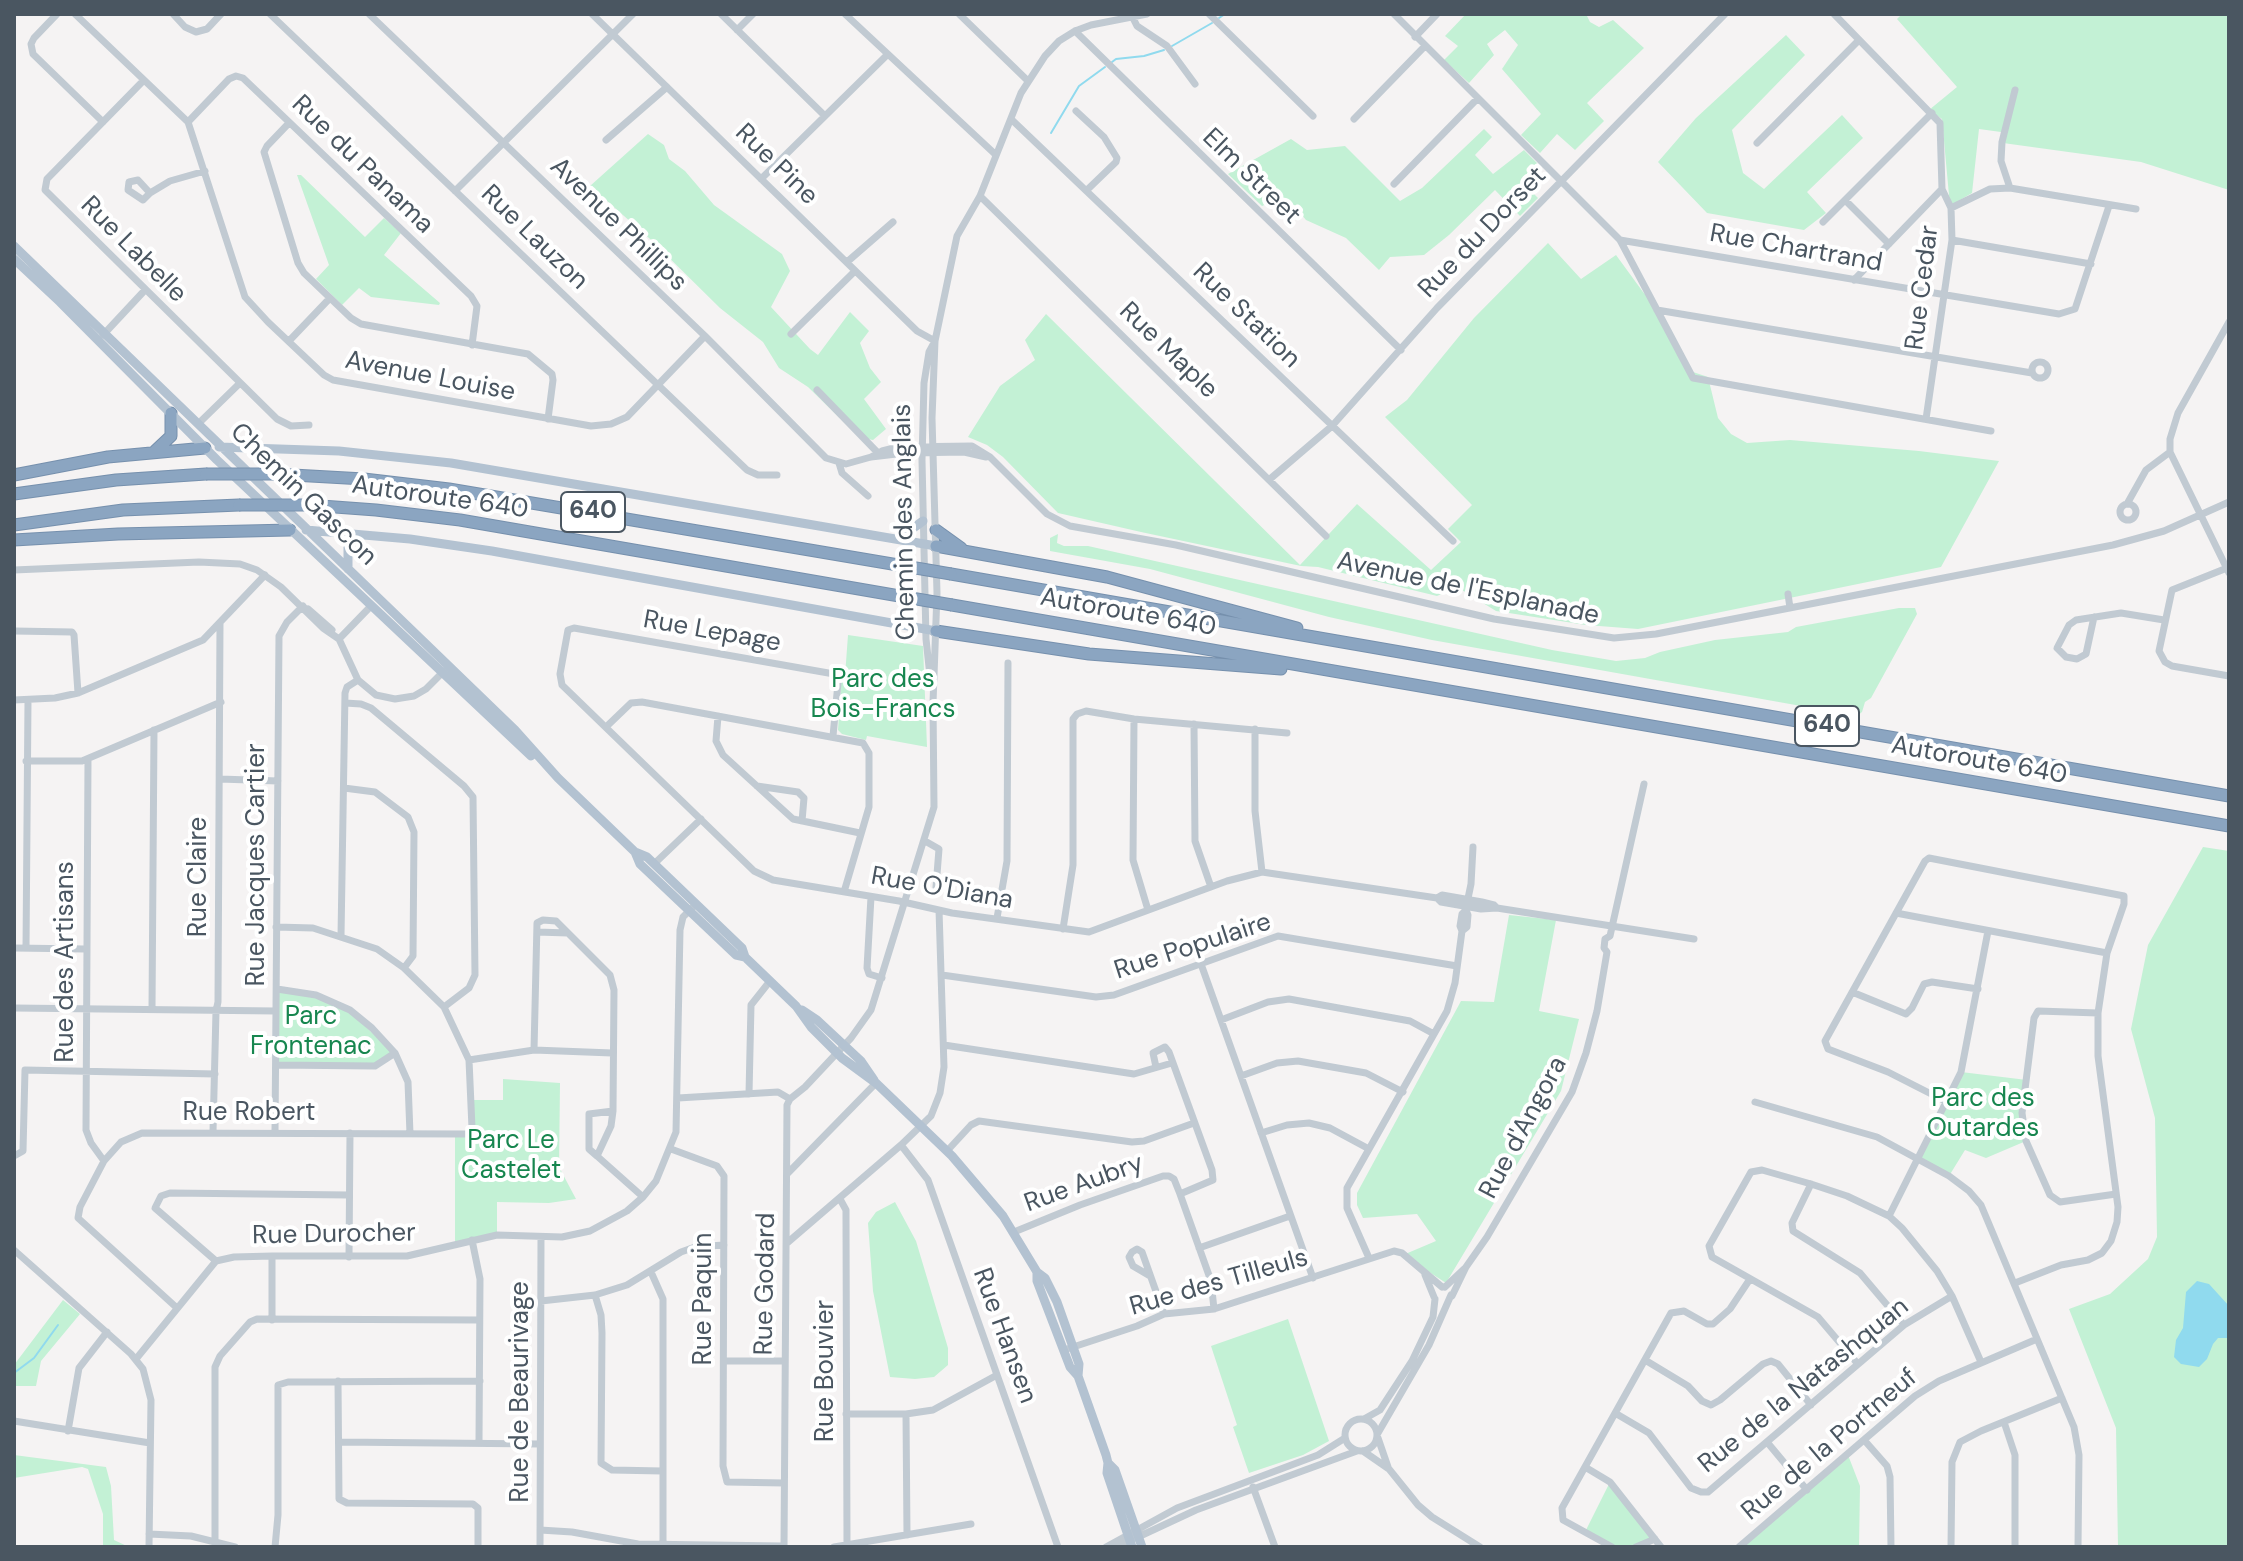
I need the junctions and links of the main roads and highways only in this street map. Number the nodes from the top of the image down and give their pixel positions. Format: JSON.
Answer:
{"nodes":[{"id":1,"x":14,"y":246,"type":"edge"},
{"id":2,"x":14,"y":259,"type":"edge"},
{"id":3,"x":102,"y":336,"type":"junction"},
{"id":4,"x":171,"y":413,"type":"junction"},
{"id":5,"x":222,"y":447,"type":"junction"},
{"id":6,"x":205,"y":448,"type":"junction"},
{"id":7,"x":154,"y":451,"type":"junction"},
{"id":8,"x":14,"y":475,"type":"edge"},
{"id":9,"x":14,"y":494,"type":"edge"},
{"id":10,"x":923,"y":521,"type":"road end"},
{"id":11,"x":14,"y":525,"type":"edge"},
{"id":12,"x":290,"y":530,"type":"junction"},
{"id":13,"x":936,"y":530,"type":"road end"},
{"id":14,"x":308,"y":531,"type":"junction"},
{"id":15,"x":361,"y":535,"type":"junction"},
{"id":16,"x":898,"y":539,"type":"junction"},
{"id":17,"x":14,"y":540,"type":"edge"},
{"id":18,"x":930,"y":545,"type":"joint"},
{"id":19,"x":964,"y":551,"type":"junction"},
{"id":20,"x":348,"y":570,"type":"junction"},
{"id":21,"x":931,"y":630,"type":"joint"},
{"id":22,"x":1344,"y":642,"type":"junction"},
{"id":23,"x":445,"y":670,"type":"junction"},
{"id":24,"x":1350,"y":674,"type":"junction"},
{"id":25,"x":2229,"y":796,"type":"edge"},
{"id":26,"x":2229,"y":826,"type":"edge"},
{"id":27,"x":635,"y":852,"type":"junction"},
{"id":28,"x":692,"y":907,"type":"junction"},
{"id":29,"x":1134,"y":1539,"type":"edge"}],
"edges":[{"from":1,"to":3,"type":"main road","name":"Chemin Gascon"},
{"from":2,"to":3,"type":"main road","name":"Chemin Gascon"},
{"from":3,"to":4,"type":"main road","name":"Chemin Gascon"},
{"from":3,"to":5,"type":"main road","name":"Chemin Gascon"},
{"from":4,"to":6,"type":"main road","name":"Chemin Gascon"},
{"from":4,"to":7,"type":"highway"},
{"from":5,"to":6,"type":"main road"},
{"from":5,"to":14,"type":"main road","name":"Chemin Gascon"},
{"from":5,"to":16,"type":"main road"},
{"from":6,"to":7,"type":"highway"},
{"from":6,"to":12,"type":"main road","name":"Chemin Gascon"},
{"from":7,"to":8,"type":"highway"},
{"from":9,"to":22,"type":"highway","name":"Autoroute 640","number":"640","bridge":true},
{"from":10,"to":16,"type":"main road"},
{"from":11,"to":24,"type":"highway","name":"Autoroute 640","number":"640","bridge":true},
{"from":12,"to":14,"type":"main road"},
{"from":12,"to":17,"type":"highway"},
{"from":12,"to":23,"type":"main road","name":"Chemin Gascon"},
{"from":13,"to":19,"type":"highway"},
{"from":14,"to":15,"type":"main road"},
{"from":14,"to":20,"type":"main road","name":"Chemin Gascon"},
{"from":15,"to":20,"type":"main road"},
{"from":15,"to":21,"type":"main road"},
{"from":16,"to":18,"type":"main road"},
{"from":18,"to":19,"type":"highway"},
{"from":19,"to":22,"type":"highway"},
{"from":20,"to":23,"type":"main road","name":"Chemin Gascon"},
{"from":21,"to":24,"type":"highway"},
{"from":22,"to":25,"type":"highway","name":"Autoroute 640","number":"640"},
{"from":23,"to":27,"type":"main road","name":"Chemin Gascon"},
{"from":24,"to":26,"type":"highway","name":"Autoroute 640","number":"640"},
{"from":27,"to":28,"type":"main road","name":"Chemin Gascon"},
{"from":27,"to":28,"type":"main road","name":"Chemin Gascon"},
{"from":28,"to":29,"type":"main road","name":"Chemin Gascon"}]}
